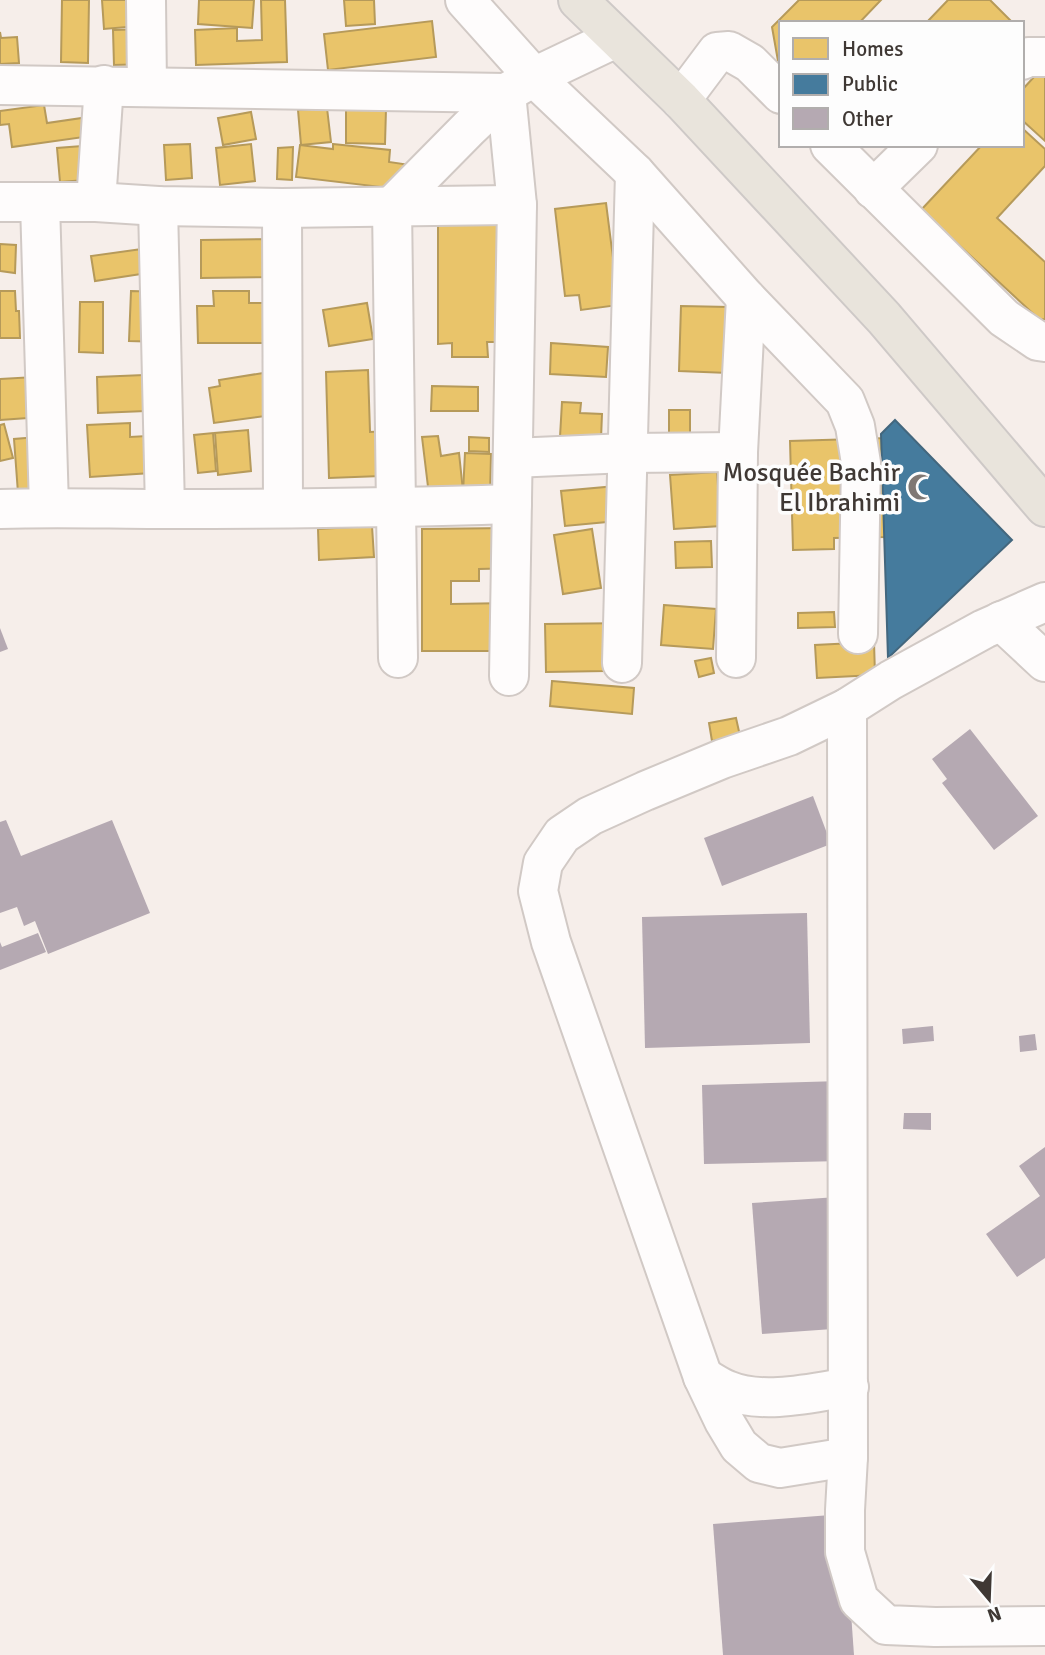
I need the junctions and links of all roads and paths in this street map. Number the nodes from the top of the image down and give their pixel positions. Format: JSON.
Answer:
{"nodes":[{"id":1,"x":146,"y":0,"type":"edge"},
{"id":2,"x":465,"y":0,"type":"edge"},
{"id":3,"x":578,"y":0,"type":"edge"},
{"id":4,"x":616,"y":38,"type":"junction"},
{"id":5,"x":1045,"y":57,"type":"edge"},
{"id":6,"x":1024,"y":59,"type":"edge"},
{"id":7,"x":0,"y":85,"type":"edge"},
{"id":8,"x":104,"y":85,"type":"junction"},
{"id":9,"x":520,"y":85,"type":"junction"},
{"id":10,"x":147,"y":86,"type":"junction"},
{"id":11,"x":779,"y":92,"type":"edge"},
{"id":12,"x":681,"y":100,"type":"junction"},
{"id":13,"x":832,"y":147,"type":"edge"},
{"id":14,"x":916,"y":147,"type":"edge"},
{"id":15,"x":635,"y":173,"type":"junction"},
{"id":16,"x":873,"y":189,"type":"junction"},
{"id":17,"x":0,"y":202,"type":"edge"},
{"id":18,"x":96,"y":202,"type":"junction"},
{"id":19,"x":40,"y":203,"type":"junction"},
{"id":20,"x":517,"y":205,"type":"junction"},
{"id":21,"x":158,"y":206,"type":"junction"},
{"id":22,"x":392,"y":206,"type":"junction"},
{"id":23,"x":282,"y":208,"type":"junction"},
{"id":24,"x":746,"y":298,"type":"junction"},
{"id":25,"x":1045,"y":342,"type":"edge"},
{"id":26,"x":738,"y":452,"type":"junction"},
{"id":27,"x":627,"y":453,"type":"junction"},
{"id":28,"x":513,"y":458,"type":"junction"},
{"id":29,"x":512,"y":504,"type":"junction"},
{"id":30,"x":49,"y":507,"type":"junction"},
{"id":31,"x":1045,"y":507,"type":"edge"},
{"id":32,"x":283,"y":508,"type":"junction"},
{"id":33,"x":396,"y":508,"type":"junction"},
{"id":34,"x":0,"y":509,"type":"edge"},
{"id":35,"x":165,"y":509,"type":"junction"},
{"id":36,"x":1045,"y":601,"type":"edge"},
{"id":37,"x":1001,"y":621,"type":"junction"},
{"id":38,"x":858,"y":634,"type":"dead end"},
{"id":39,"x":398,"y":658,"type":"dead end"},
{"id":40,"x":736,"y":658,"type":"dead end"},
{"id":41,"x":1045,"y":662,"type":"edge"},
{"id":42,"x":622,"y":663,"type":"dead end"},
{"id":43,"x":509,"y":676,"type":"dead end"},
{"id":44,"x":847,"y":708,"type":"junction"},
{"id":45,"x":703,"y":1377,"type":"junction"},
{"id":46,"x":849,"y":1387,"type":"junction"},
{"id":47,"x":849,"y":1457,"type":"junction"},
{"id":48,"x":1045,"y":1626,"type":"edge"}],
"edges":[{"from":1,"to":10,"type":"street"},
{"from":2,"to":9,"type":"street"},
{"from":3,"to":4,"type":"main road"},
{"from":4,"to":9,"type":"street"},
{"from":4,"to":12,"type":"main road"},
{"from":5,"to":6,"type":"street"},
{"from":7,"to":8,"type":"street"},
{"from":8,"to":10,"type":"street"},
{"from":8,"to":18,"type":"street"},
{"from":9,"to":10,"type":"street"},
{"from":9,"to":15,"type":"street"},
{"from":9,"to":20,"type":"street"},
{"from":9,"to":22,"type":"street"},
{"from":11,"to":12,"type":"street"},
{"from":12,"to":31,"type":"main road"},
{"from":13,"to":16,"type":"street"},
{"from":14,"to":16,"type":"street"},
{"from":15,"to":24,"type":"street"},
{"from":15,"to":27,"type":"street"},
{"from":16,"to":25,"type":"street"},
{"from":17,"to":19,"type":"street"},
{"from":18,"to":19,"type":"street"},
{"from":18,"to":21,"type":"street"},
{"from":19,"to":30,"type":"street"},
{"from":20,"to":22,"type":"street"},
{"from":20,"to":28,"type":"street"},
{"from":21,"to":23,"type":"street"},
{"from":21,"to":35,"type":"street"},
{"from":22,"to":23,"type":"street"},
{"from":22,"to":33,"type":"street"},
{"from":23,"to":32,"type":"street"},
{"from":24,"to":26,"type":"street"},
{"from":24,"to":38,"type":"street"},
{"from":26,"to":27,"type":"street"},
{"from":26,"to":40,"type":"street"},
{"from":27,"to":28,"type":"street"},
{"from":27,"to":42,"type":"street"},
{"from":28,"to":29,"type":"street"},
{"from":29,"to":33,"type":"street"},
{"from":29,"to":43,"type":"street"},
{"from":30,"to":34,"type":"street"},
{"from":30,"to":35,"type":"street"},
{"from":32,"to":33,"type":"street"},
{"from":32,"to":35,"type":"street"},
{"from":33,"to":39,"type":"street"},
{"from":36,"to":37,"type":"street"},
{"from":37,"to":41,"type":"street"},
{"from":37,"to":44,"type":"street"},
{"from":44,"to":45,"type":"street"},
{"from":44,"to":46,"type":"street"},
{"from":45,"to":46,"type":"street"},
{"from":45,"to":47,"type":"street"},
{"from":46,"to":47,"type":"street"},
{"from":47,"to":48,"type":"street"}]}
